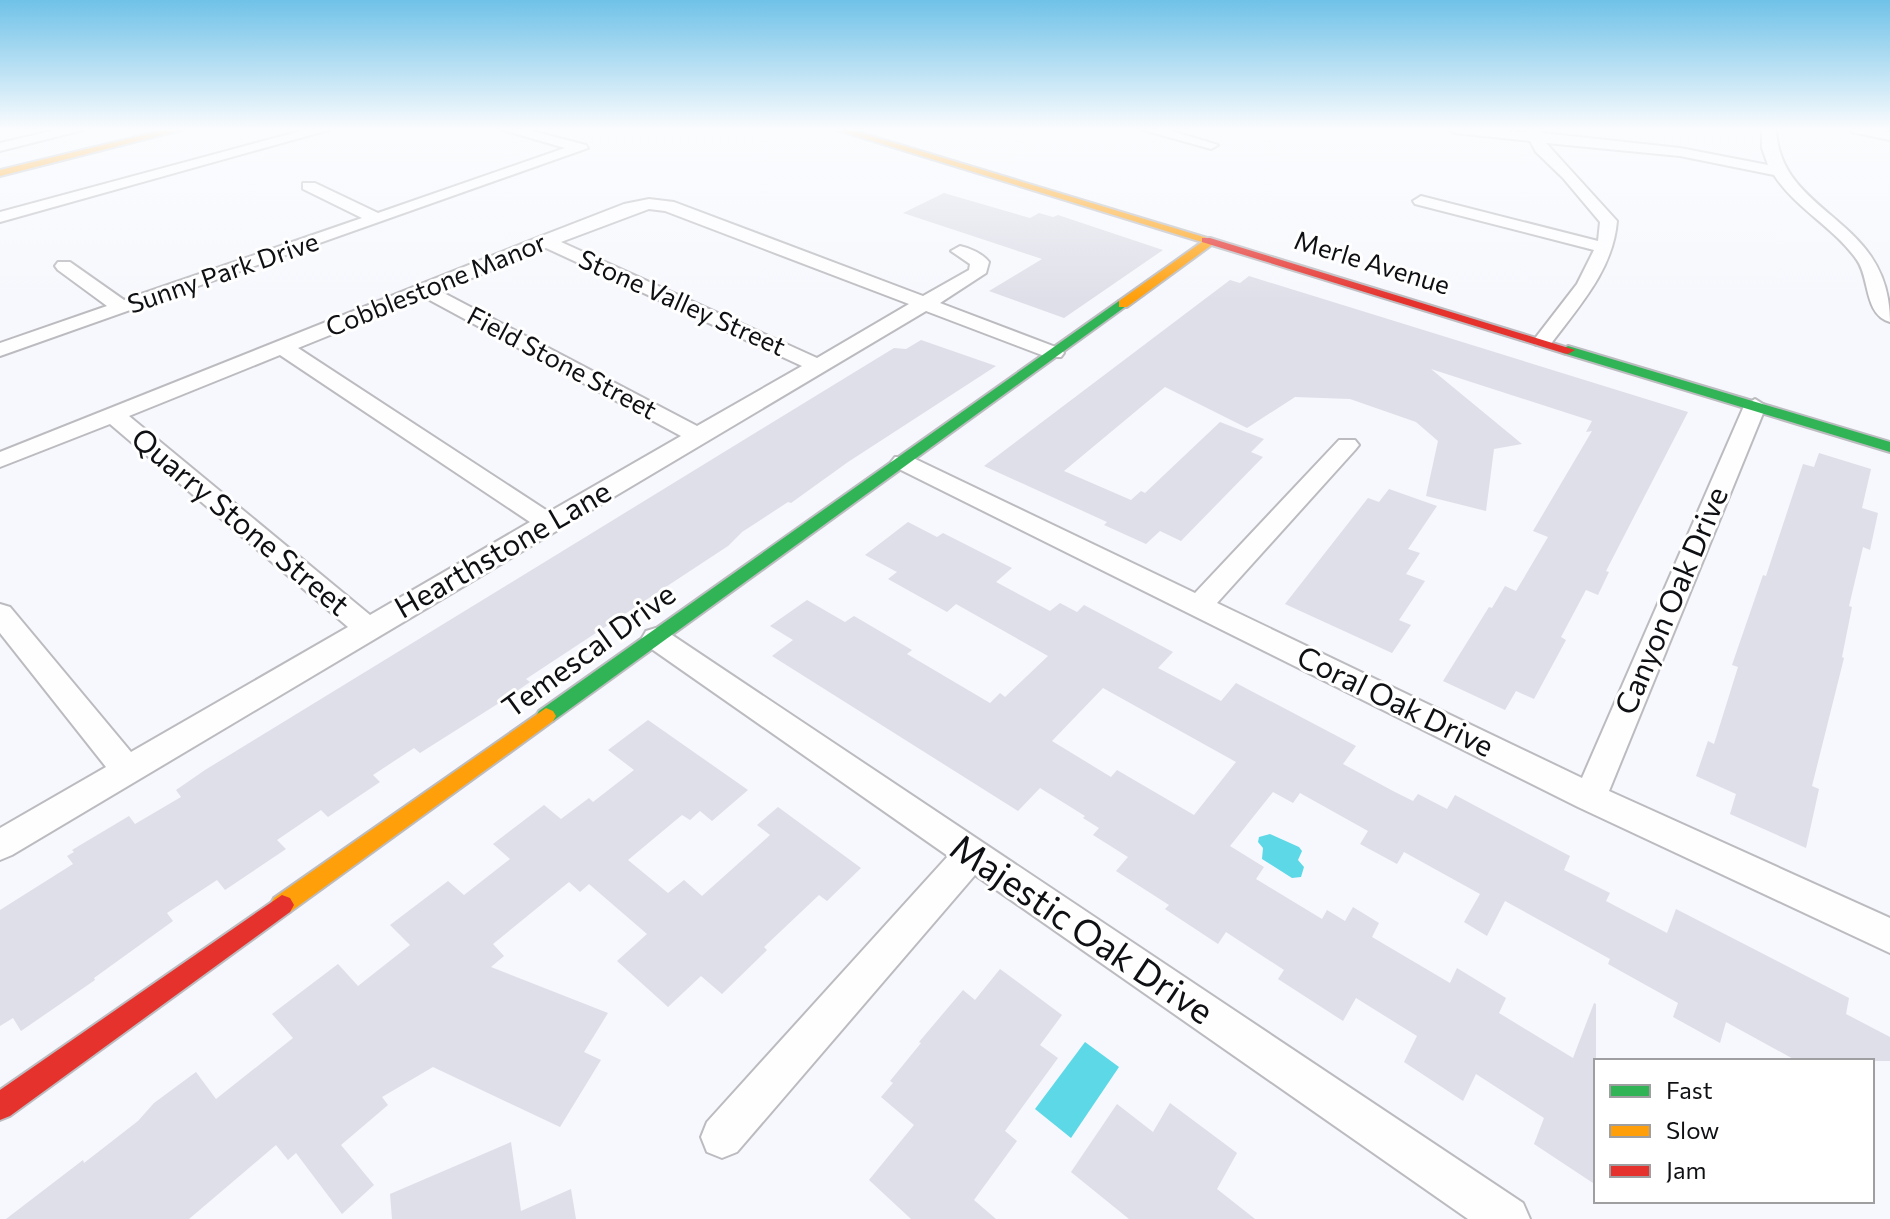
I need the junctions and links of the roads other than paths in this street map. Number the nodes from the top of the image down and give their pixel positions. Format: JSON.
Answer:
{"nodes":[{"id":1,"x":115,"y":186,"type":"edge"},
{"id":2,"x":309,"y":186,"type":"dead end"},
{"id":3,"x":472,"y":186,"type":"edge"},
{"id":4,"x":1027,"y":186,"type":"edge"},
{"id":5,"x":1579,"y":186,"type":"edge"},
{"id":6,"x":1792,"y":186,"type":"edge"},
{"id":7,"x":1421,"y":201,"type":"dead end"},
{"id":8,"x":0,"y":217,"type":"edge"},
{"id":9,"x":377,"y":219,"type":"junction"},
{"id":10,"x":545,"y":241,"type":"junction"},
{"id":11,"x":1211,"y":241,"type":"junction"},
{"id":12,"x":1606,"y":248,"type":"junction"},
{"id":13,"x":960,"y":251,"type":"dead end"},
{"id":14,"x":64,"y":266,"type":"dead end"},
{"id":15,"x":425,"y":290,"type":"junction"},
{"id":16,"x":924,"y":304,"type":"junction"},
{"id":17,"x":122,"y":308,"type":"junction"},
{"id":18,"x":1890,"y":316,"type":"edge"},
{"id":19,"x":1543,"y":341,"type":"junction"},
{"id":20,"x":282,"y":347,"type":"junction"},
{"id":21,"x":0,"y":350,"type":"edge"},
{"id":22,"x":1054,"y":353,"type":"junction"},
{"id":23,"x":818,"y":366,"type":"junction"},
{"id":24,"x":1755,"y":406,"type":"junction"},
{"id":25,"x":113,"y":415,"type":"junction"},
{"id":26,"x":698,"y":436,"type":"junction"},
{"id":27,"x":1347,"y":445,"type":"dead end"},
{"id":28,"x":1890,"y":447,"type":"edge"},
{"id":29,"x":0,"y":460,"type":"edge"},
{"id":30,"x":903,"y":462,"type":"junction"},
{"id":31,"x":549,"y":523,"type":"junction"},
{"id":32,"x":1199,"y":606,"type":"junction"},
{"id":33,"x":0,"y":614,"type":"edge"},
{"id":34,"x":368,"y":629,"type":"junction"},
{"id":35,"x":656,"y":638,"type":"junction"},
{"id":36,"x":127,"y":770,"type":"junction"},
{"id":37,"x":1590,"y":797,"type":"junction"},
{"id":38,"x":0,"y":845,"type":"edge"},
{"id":39,"x":972,"y":853,"type":"junction"},
{"id":40,"x":1890,"y":936,"type":"edge"},
{"id":41,"x":0,"y":1106,"type":"edge"},
{"id":42,"x":722,"y":1137,"type":"dead end"},
{"id":43,"x":1507,"y":1219,"type":"edge"}],
"edges":[{"from":1,"to":8,"type":"street"},
{"from":2,"to":9,"type":"street"},
{"from":3,"to":9,"type":"street","name":"Sunny Park Drive"},
{"from":4,"to":11,"type":"street","name":"Merle Avenue"},
{"from":5,"to":12,"type":"street"},
{"from":6,"to":18,"type":"street"},
{"from":7,"to":12,"type":"street"},
{"from":9,"to":17,"type":"street","name":"Sunny Park Drive"},
{"from":10,"to":15,"type":"street","name":"Cobblestone Manor"},
{"from":10,"to":16,"type":"street","name":"Cobblestone Manor"},
{"from":10,"to":23,"type":"street","name":"Stone Valley Street"},
{"from":11,"to":19,"type":"street","name":"Merle Avenue"},
{"from":11,"to":22,"type":"street","name":"Temescal Drive"},
{"from":12,"to":19,"type":"street"},
{"from":13,"to":16,"type":"street","name":"Hearthstone Lane"},
{"from":14,"to":17,"type":"street"},
{"from":15,"to":20,"type":"street","name":"Cobblestone Manor"},
{"from":15,"to":26,"type":"street","name":"Field Stone Street"},
{"from":16,"to":22,"type":"street","name":"Cobblestone Manor"},
{"from":16,"to":23,"type":"street","name":"Hearthstone Lane"},
{"from":17,"to":21,"type":"street","name":"Sunny Park Drive"},
{"from":19,"to":24,"type":"street","name":"Merle Avenue"},
{"from":20,"to":25,"type":"street","name":"Cobblestone Manor"},
{"from":20,"to":31,"type":"street"},
{"from":22,"to":30,"type":"street","name":"Temescal Drive"},
{"from":23,"to":26,"type":"street","name":"Hearthstone Lane"},
{"from":24,"to":28,"type":"street","name":"Merle Avenue"},
{"from":24,"to":37,"type":"street","name":"Canyon Oak Drive"},
{"from":25,"to":29,"type":"street","name":"Cobblestone Manor"},
{"from":25,"to":34,"type":"street","name":"Quarry Stone Street"},
{"from":26,"to":31,"type":"street","name":"Hearthstone Lane"},
{"from":27,"to":32,"type":"street"},
{"from":30,"to":32,"type":"street","name":"Coral Oak Drive"},
{"from":30,"to":35,"type":"street","name":"Temescal Drive"},
{"from":31,"to":34,"type":"street","name":"Hearthstone Lane"},
{"from":32,"to":37,"type":"street","name":"Coral Oak Drive"},
{"from":33,"to":36,"type":"street"},
{"from":34,"to":36,"type":"street","name":"Hearthstone Lane"},
{"from":35,"to":39,"type":"street","name":"Majestic Oak Drive"},
{"from":35,"to":41,"type":"street","name":"Temescal Drive"},
{"from":36,"to":38,"type":"street","name":"Hearthstone Lane"},
{"from":37,"to":40,"type":"street","name":"Coral Oak Drive"},
{"from":39,"to":42,"type":"street"},
{"from":39,"to":43,"type":"street","name":"Majestic Oak Drive"}]}
